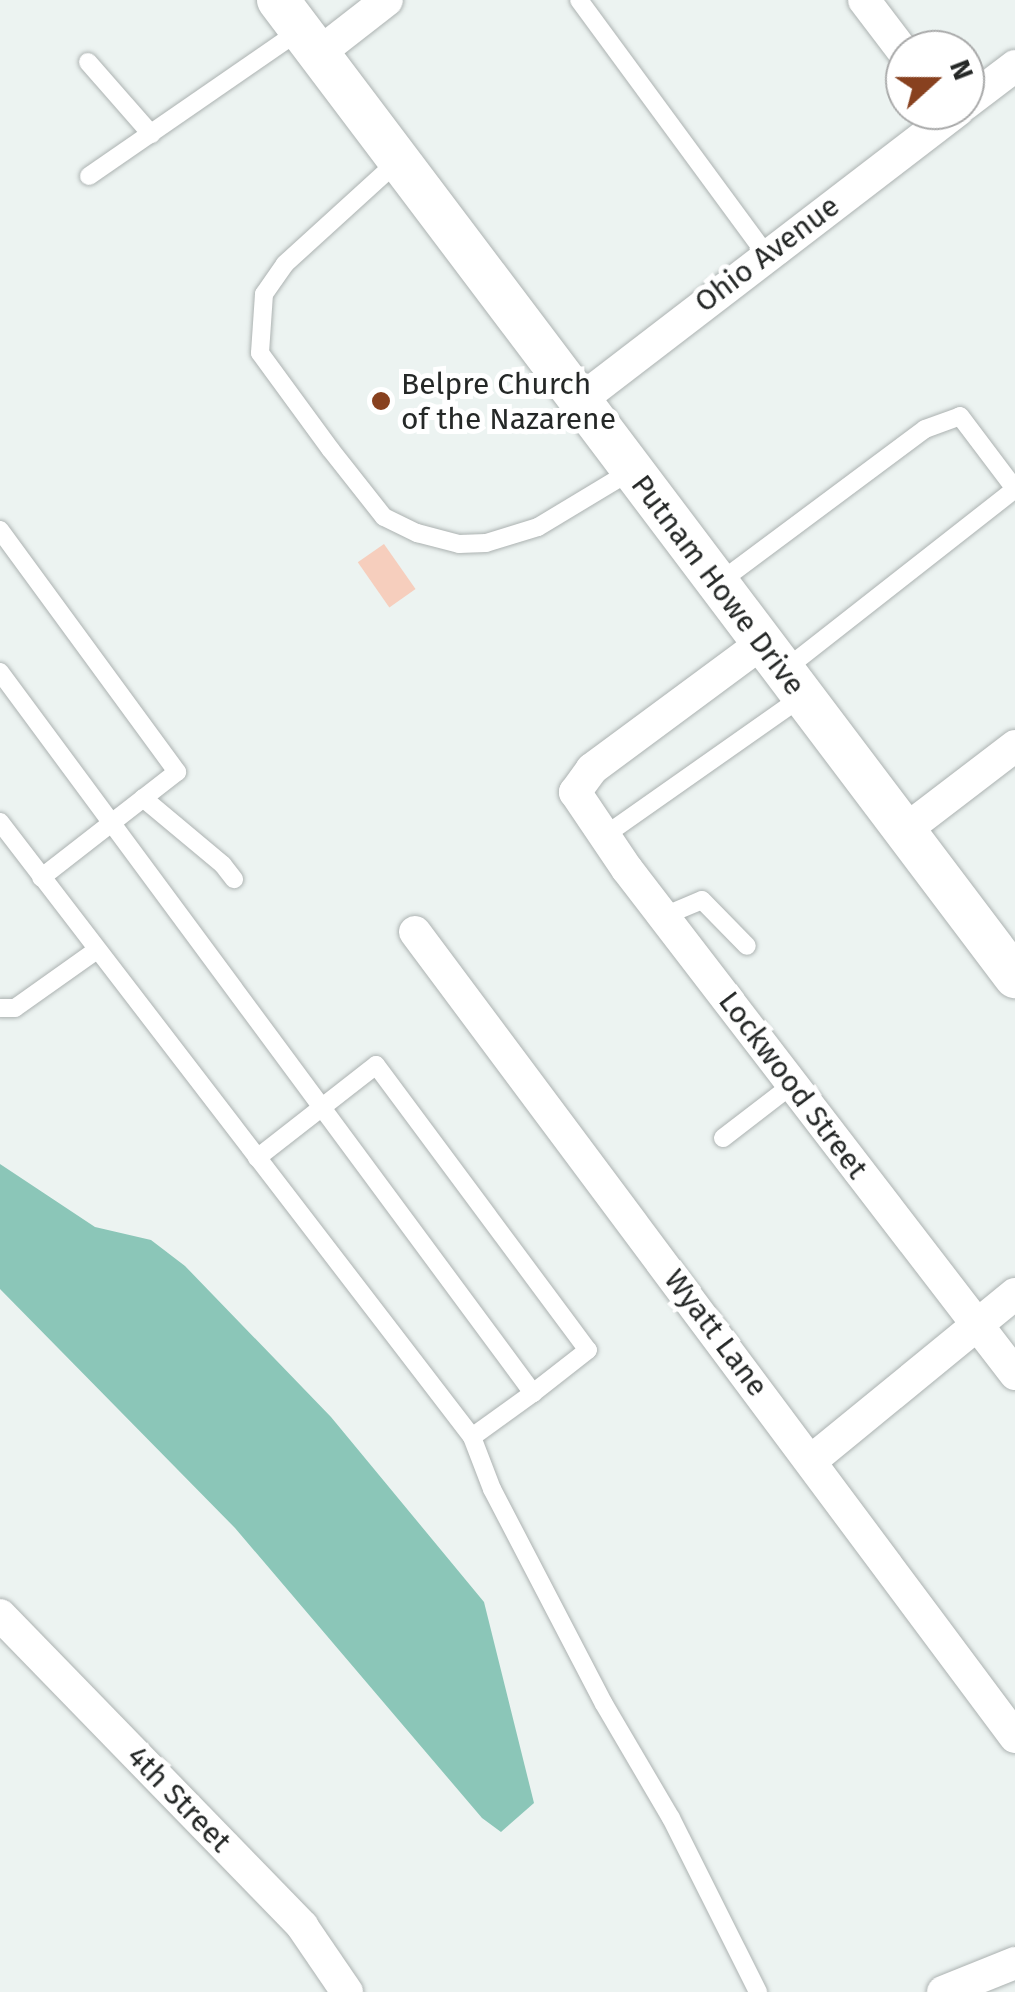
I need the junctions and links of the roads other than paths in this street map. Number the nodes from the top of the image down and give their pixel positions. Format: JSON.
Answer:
{"nodes":[{"id":1,"x":387,"y":0,"type":"edge"},
{"id":2,"x":580,"y":0,"type":"edge"},
{"id":3,"x":864,"y":0,"type":"edge"},
{"id":4,"x":300,"y":28,"type":"edge"},
{"id":5,"x":887,"y":30,"type":"edge"},
{"id":6,"x":88,"y":62,"type":"dead end"},
{"id":7,"x":1015,"y":66,"type":"edge"},
{"id":8,"x":985,"y":88,"type":"edge"},
{"id":9,"x":928,"y":130,"type":"edge"},
{"id":10,"x":151,"y":134,"type":"junction"},
{"id":11,"x":398,"y":162,"type":"junction"},
{"id":12,"x":89,"y":176,"type":"dead end"},
{"id":13,"x":766,"y":254,"type":"junction"},
{"id":14,"x":579,"y":400,"type":"junction"},
{"id":15,"x":632,"y":470,"type":"junction"},
{"id":16,"x":1015,"y":489,"type":"edge"},
{"id":17,"x":0,"y":530,"type":"edge"},
{"id":18,"x":717,"y":584,"type":"junction"},
{"id":19,"x":782,"y":670,"type":"junction"},
{"id":20,"x":0,"y":672,"type":"edge"},
{"id":21,"x":1015,"y":746,"type":"edge"},
{"id":22,"x":144,"y":798,"type":"junction"},
{"id":23,"x":0,"y":822,"type":"edge"},
{"id":24,"x":112,"y":822,"type":"junction"},
{"id":25,"x":904,"y":831,"type":"junction"},
{"id":26,"x":604,"y":836,"type":"junction"},
{"id":27,"x":41,"y":878,"type":"junction"},
{"id":28,"x":234,"y":880,"type":"dead end"},
{"id":29,"x":664,"y":916,"type":"junction"},
{"id":30,"x":415,"y":932,"type":"dead end"},
{"id":31,"x":746,"y":946,"type":"dead end"},
{"id":32,"x":97,"y":950,"type":"junction"},
{"id":33,"x":1015,"y":978,"type":"edge"},
{"id":34,"x":0,"y":1008,"type":"edge"},
{"id":35,"x":793,"y":1084,"type":"junction"},
{"id":36,"x":323,"y":1106,"type":"junction"},
{"id":37,"x":723,"y":1138,"type":"dead end"},
{"id":38,"x":257,"y":1158,"type":"junction"},
{"id":39,"x":1015,"y":1294,"type":"edge"},
{"id":40,"x":978,"y":1324,"type":"junction"},
{"id":41,"x":1015,"y":1374,"type":"edge"},
{"id":42,"x":534,"y":1394,"type":"junction"},
{"id":43,"x":472,"y":1437,"type":"junction"},
{"id":44,"x":812,"y":1460,"type":"junction"},
{"id":45,"x":0,"y":1616,"type":"edge"},
{"id":46,"x":1015,"y":1736,"type":"edge"},
{"id":47,"x":1015,"y":1963,"type":"edge"},
{"id":48,"x":958,"y":1989,"type":"edge"},
{"id":49,"x":347,"y":1992,"type":"edge"},
{"id":50,"x":758,"y":1992,"type":"edge"}],
"edges":[{"from":1,"to":4,"type":"street"},
{"from":2,"to":13,"type":"lane"},
{"from":3,"to":5,"type":"street"},
{"from":4,"to":10,"type":"lane"},
{"from":4,"to":11,"type":"street","name":"Putnam Howe Drive"},
{"from":6,"to":10,"type":"lane"},
{"from":7,"to":8,"type":"street","name":"Ohio Avenue"},
{"from":9,"to":13,"type":"street","name":"Ohio Avenue"},
{"from":10,"to":12,"type":"lane"},
{"from":11,"to":14,"type":"street","name":"Putnam Howe Drive"},
{"from":11,"to":15,"type":"lane"},
{"from":13,"to":14,"type":"street","name":"Ohio Avenue"},
{"from":14,"to":15,"type":"street","name":"Putnam Howe Drive"},
{"from":15,"to":18,"type":"street","name":"Putnam Howe Drive"},
{"from":16,"to":18,"type":"lane"},
{"from":16,"to":19,"type":"lane"},
{"from":17,"to":22,"type":"lane"},
{"from":18,"to":19,"type":"street","name":"Putnam Howe Drive"},
{"from":19,"to":25,"type":"street","name":"Putnam Howe Drive"},
{"from":19,"to":26,"type":"lane"},
{"from":19,"to":26,"type":"street","name":"Lockwood Street"},
{"from":20,"to":24,"type":"lane"},
{"from":21,"to":25,"type":"street"},
{"from":22,"to":24,"type":"lane"},
{"from":22,"to":28,"type":"lane"},
{"from":23,"to":27,"type":"lane"},
{"from":24,"to":27,"type":"lane"},
{"from":24,"to":36,"type":"lane"},
{"from":25,"to":33,"type":"street","name":"Putnam Howe Drive"},
{"from":26,"to":29,"type":"street","name":"Lockwood Street"},
{"from":27,"to":32,"type":"lane"},
{"from":29,"to":31,"type":"lane"},
{"from":29,"to":35,"type":"street","name":"Lockwood Street"},
{"from":30,"to":44,"type":"street","name":"Wyatt Lane"},
{"from":32,"to":34,"type":"lane"},
{"from":32,"to":38,"type":"lane"},
{"from":35,"to":37,"type":"lane"},
{"from":35,"to":40,"type":"street","name":"Lockwood Street"},
{"from":36,"to":38,"type":"lane"},
{"from":36,"to":42,"type":"lane"},
{"from":36,"to":42,"type":"lane"},
{"from":38,"to":43,"type":"lane"},
{"from":39,"to":40,"type":"street"},
{"from":40,"to":41,"type":"street","name":"Lockwood Street"},
{"from":40,"to":44,"type":"street"},
{"from":42,"to":43,"type":"lane"},
{"from":43,"to":50,"type":"lane"},
{"from":44,"to":46,"type":"street","name":"Wyatt Lane"},
{"from":45,"to":49,"type":"street","name":"4th Street"},
{"from":47,"to":48,"type":"street"}]}
